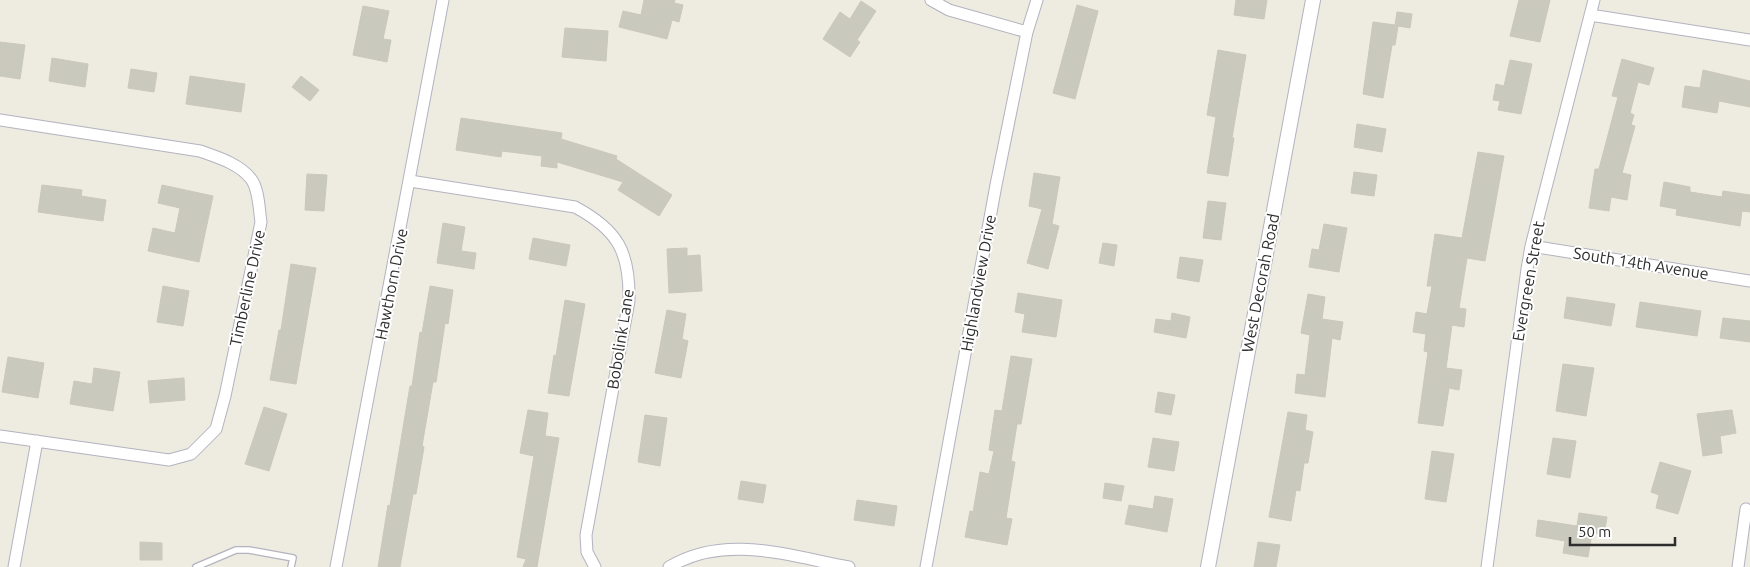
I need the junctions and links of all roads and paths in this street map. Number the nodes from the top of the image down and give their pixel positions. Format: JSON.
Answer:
{"nodes":[{"id":1,"x":443,"y":0,"type":"edge"},
{"id":2,"x":931,"y":0,"type":"edge"},
{"id":3,"x":1037,"y":0,"type":"edge"},
{"id":4,"x":1313,"y":0,"type":"edge"},
{"id":5,"x":1594,"y":0,"type":"edge"},
{"id":6,"x":1590,"y":15,"type":"junction"},
{"id":7,"x":1027,"y":32,"type":"junction"},
{"id":8,"x":1750,"y":40,"type":"edge"},
{"id":9,"x":0,"y":120,"type":"edge"},
{"id":10,"x":410,"y":181,"type":"junction"},
{"id":11,"x":1531,"y":246,"type":"junction"},
{"id":12,"x":1750,"y":281,"type":"edge"},
{"id":13,"x":0,"y":436,"type":"edge"},
{"id":14,"x":37,"y":441,"type":"junction"},
{"id":15,"x":1746,"y":509,"type":"dead end"},
{"id":16,"x":14,"y":567,"type":"edge"},
{"id":17,"x":196,"y":567,"type":"edge"},
{"id":18,"x":291,"y":567,"type":"edge"},
{"id":19,"x":336,"y":567,"type":"edge"},
{"id":20,"x":594,"y":567,"type":"edge"},
{"id":21,"x":669,"y":567,"type":"edge"},
{"id":22,"x":849,"y":567,"type":"edge"},
{"id":23,"x":926,"y":567,"type":"edge"},
{"id":24,"x":1208,"y":567,"type":"edge"},
{"id":25,"x":1487,"y":567,"type":"edge"},
{"id":26,"x":1738,"y":567,"type":"edge"}],
"edges":[{"from":1,"to":10,"type":"street","name":"Hawthorn Drive"},
{"from":2,"to":7,"type":"street"},
{"from":3,"to":7,"type":"street","name":"Highlandview Drive"},
{"from":4,"to":24,"type":"street","name":"West Decorah Road"},
{"from":5,"to":6,"type":"street","name":"Evergreen Street"},
{"from":6,"to":8,"type":"street"},
{"from":6,"to":11,"type":"street","name":"Evergreen Street"},
{"from":7,"to":23,"type":"street","name":"Highlandview Drive"},
{"from":9,"to":14,"type":"street","name":"Timberline Drive"},
{"from":10,"to":19,"type":"street","name":"Hawthorn Drive"},
{"from":10,"to":20,"type":"street","name":"Bobolink Lane"},
{"from":11,"to":12,"type":"street","name":"South 14th Avenue"},
{"from":11,"to":25,"type":"street","name":"Evergreen Street"},
{"from":13,"to":14,"type":"street","name":"Timberline Drive"},
{"from":14,"to":16,"type":"street"},
{"from":15,"to":26,"type":"street"},
{"from":17,"to":18,"type":"lane"},
{"from":21,"to":22,"type":"street"}]}
